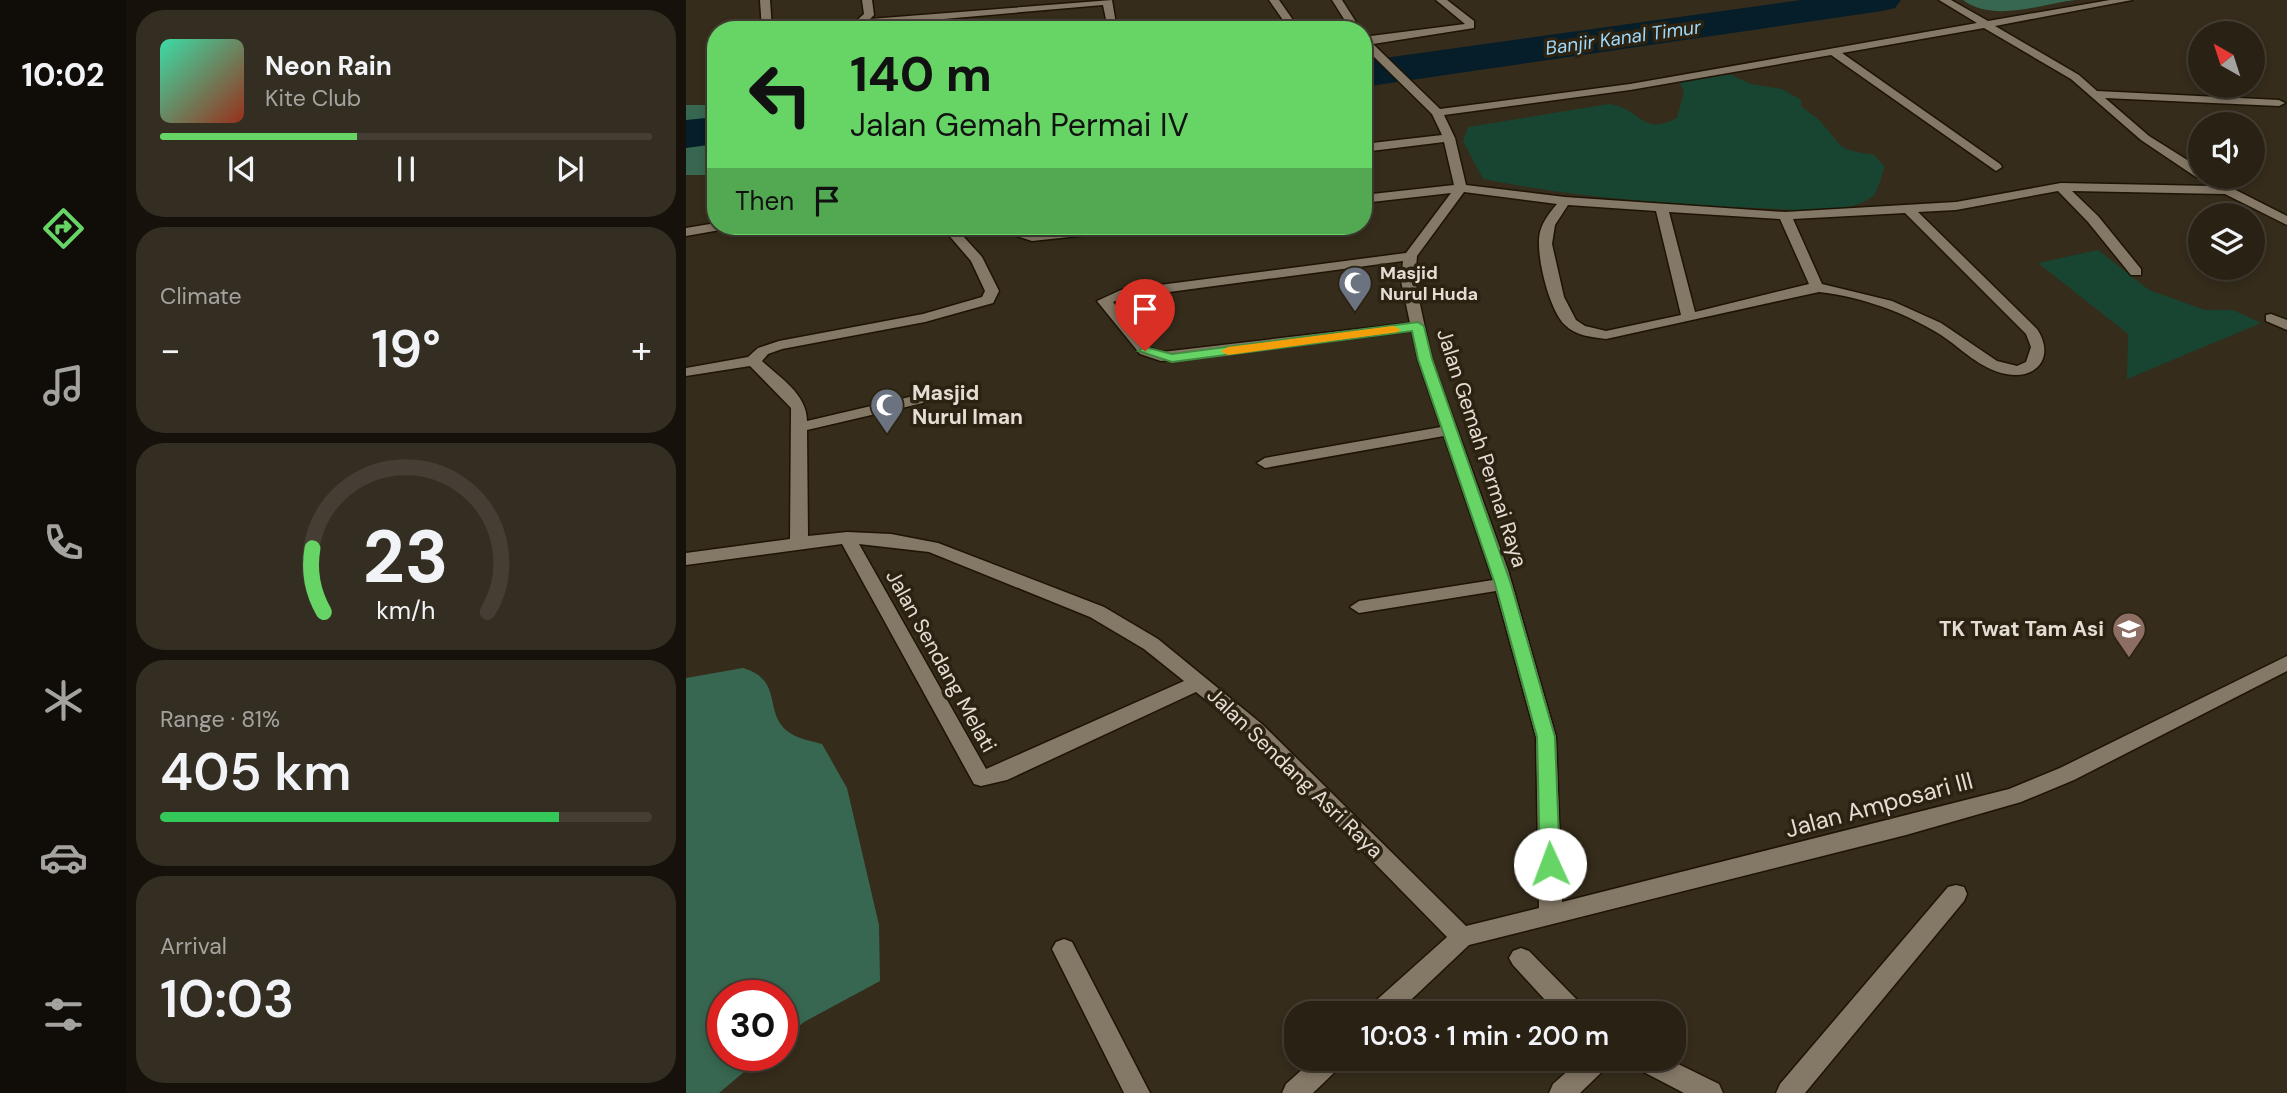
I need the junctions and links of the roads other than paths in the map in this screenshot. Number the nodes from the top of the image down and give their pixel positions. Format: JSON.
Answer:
{"nodes":[{"id":1,"x":765,"y":0,"type":"edge"},
{"id":2,"x":867,"y":0,"type":"edge"},
{"id":3,"x":1274,"y":0,"type":"edge"},
{"id":4,"x":1336,"y":0,"type":"edge"},
{"id":5,"x":1441,"y":0,"type":"edge"},
{"id":6,"x":1944,"y":0,"type":"edge"},
{"id":7,"x":2127,"y":0,"type":"edge"},
{"id":8,"x":1107,"y":1,"type":"edge"},
{"id":9,"x":965,"y":16,"type":"junction"},
{"id":10,"x":766,"y":21,"type":"edge"},
{"id":11,"x":863,"y":21,"type":"edge"},
{"id":12,"x":891,"y":21,"type":"edge"},
{"id":13,"x":965,"y":21,"type":"edge"},
{"id":14,"x":1111,"y":21,"type":"edge"},
{"id":15,"x":1289,"y":21,"type":"edge"},
{"id":16,"x":1350,"y":21,"type":"edge"},
{"id":17,"x":1986,"y":24,"type":"junction"},
{"id":18,"x":1372,"y":40,"type":"edge"},
{"id":19,"x":1372,"y":50,"type":"edge"},
{"id":20,"x":1834,"y":52,"type":"junction"},
{"id":21,"x":2097,"y":94,"type":"junction"},
{"id":22,"x":2279,"y":103,"type":"dead end"},
{"id":23,"x":1437,"y":113,"type":"junction"},
{"id":24,"x":1449,"y":138,"type":"junction"},
{"id":25,"x":1372,"y":147,"type":"edge"},
{"id":26,"x":2188,"y":166,"type":"edge"},
{"id":27,"x":1996,"y":167,"type":"dead end"},
{"id":28,"x":1461,"y":187,"type":"junction"},
{"id":29,"x":2061,"y":187,"type":"junction"},
{"id":30,"x":2226,"y":190,"type":"joint"},
{"id":31,"x":1372,"y":198,"type":"edge"},
{"id":32,"x":1565,"y":201,"type":"junction"},
{"id":33,"x":1662,"y":209,"type":"junction"},
{"id":34,"x":1909,"y":210,"type":"junction"},
{"id":35,"x":1785,"y":216,"type":"junction"},
{"id":36,"x":2287,"y":221,"type":"edge"},
{"id":37,"x":707,"y":228,"type":"edge"},
{"id":38,"x":686,"y":232,"type":"edge"},
{"id":39,"x":955,"y":235,"type":"edge"},
{"id":40,"x":1027,"y":235,"type":"edge"},
{"id":41,"x":1051,"y":235,"type":"edge"},
{"id":42,"x":1410,"y":256,"type":"junction"},
{"id":43,"x":2136,"y":272,"type":"dead end"},
{"id":44,"x":1817,"y":288,"type":"junction"},
{"id":45,"x":1689,"y":318,"type":"junction"},
{"id":46,"x":2271,"y":318,"type":"dead end"},
{"id":47,"x":1418,"y":326,"type":"junction"},
{"id":48,"x":2287,"y":326,"type":"edge"},
{"id":49,"x":753,"y":361,"type":"junction"},
{"id":50,"x":686,"y":372,"type":"edge"},
{"id":51,"x":918,"y":400,"type":"dead end"},
{"id":52,"x":800,"y":427,"type":"junction"},
{"id":53,"x":1450,"y":430,"type":"junction"},
{"id":54,"x":1265,"y":463,"type":"dead end"},
{"id":55,"x":847,"y":538,"type":"junction"},
{"id":56,"x":799,"y":542,"type":"junction"},
{"id":57,"x":686,"y":559,"type":"edge"},
{"id":58,"x":1503,"y":584,"type":"junction"},
{"id":59,"x":1359,"y":607,"type":"dead end"},
{"id":60,"x":2287,"y":663,"type":"edge"},
{"id":61,"x":1200,"y":682,"type":"junction"},
{"id":62,"x":1956,"y":894,"type":"dead end"},
{"id":63,"x":1551,"y":915,"type":"junction"},
{"id":64,"x":1462,"y":937,"type":"junction"},
{"id":65,"x":1063,"y":949,"type":"dead end"},
{"id":66,"x":1521,"y":958,"type":"dead end"},
{"id":67,"x":1393,"y":1001,"type":"edge"},
{"id":68,"x":1562,"y":1001,"type":"edge"},
{"id":69,"x":1318,"y":1071,"type":"edge"},
{"id":70,"x":1585,"y":1071,"type":"edge"},
{"id":71,"x":1667,"y":1071,"type":"edge"},
{"id":72,"x":1567,"y":1088,"type":"edge"},
{"id":73,"x":1137,"y":1093,"type":"edge"},
{"id":74,"x":1295,"y":1093,"type":"edge"},
{"id":75,"x":1710,"y":1093,"type":"edge"},
{"id":76,"x":1789,"y":1093,"type":"edge"}],
"edges":[{"from":1,"to":10,"type":"street"},
{"from":2,"to":11,"type":"street"},
{"from":3,"to":15,"type":"street"},
{"from":4,"to":16,"type":"street"},
{"from":5,"to":18,"type":"street"},
{"from":6,"to":17,"type":"street"},
{"from":7,"to":17,"type":"street"},
{"from":8,"to":9,"type":"street"},
{"from":8,"to":14,"type":"street"},
{"from":9,"to":12,"type":"street"},
{"from":9,"to":13,"type":"street"},
{"from":17,"to":20,"type":"street"},
{"from":17,"to":21,"type":"street"},
{"from":19,"to":23,"type":"street"},
{"from":20,"to":23,"type":"street"},
{"from":20,"to":27,"type":"street"},
{"from":21,"to":22,"type":"street"},
{"from":21,"to":26,"type":"street"},
{"from":23,"to":24,"type":"street"},
{"from":24,"to":25,"type":"street"},
{"from":24,"to":28,"type":"street"},
{"from":28,"to":31,"type":"street"},
{"from":28,"to":32,"type":"street"},
{"from":28,"to":42,"type":"street"},
{"from":29,"to":30,"type":"street"},
{"from":29,"to":34,"type":"street"},
{"from":29,"to":43,"type":"street"},
{"from":30,"to":36,"type":"street"},
{"from":32,"to":33,"type":"street"},
{"from":32,"to":45,"type":"street"},
{"from":33,"to":35,"type":"street"},
{"from":33,"to":45,"type":"street"},
{"from":34,"to":35,"type":"street"},
{"from":34,"to":44,"type":"street"},
{"from":35,"to":44,"type":"street"},
{"from":37,"to":38,"type":"street"},
{"from":39,"to":49,"type":"street"},
{"from":40,"to":41,"type":"street"},
{"from":42,"to":47,"type":"street","name":"Jalan Gemah Permai Raya"},
{"from":42,"to":47,"type":"street"},
{"from":44,"to":45,"type":"street"},
{"from":46,"to":48,"type":"street"},
{"from":47,"to":53,"type":"street","name":"Jalan Gemah Permai Raya"},
{"from":49,"to":50,"type":"street"},
{"from":49,"to":52,"type":"street"},
{"from":51,"to":52,"type":"street"},
{"from":52,"to":56,"type":"street"},
{"from":53,"to":54,"type":"street"},
{"from":53,"to":58,"type":"street","name":"Jalan Gemah Permai Raya"},
{"from":55,"to":56,"type":"street","name":"Jalan Sendang Asri Raya"},
{"from":55,"to":61,"type":"street","name":"Jalan Sendang Asri Raya"},
{"from":55,"to":61,"type":"street","name":"Jalan Sendang Melati"},
{"from":56,"to":57,"type":"street","name":"Jalan Sendang Asri Raya"},
{"from":58,"to":59,"type":"street"},
{"from":58,"to":63,"type":"street","name":"Jalan Gemah Permai Raya"},
{"from":60,"to":63,"type":"street","name":"Jalan Amposari III"},
{"from":61,"to":64,"type":"street","name":"Jalan Sendang Asri Raya"},
{"from":62,"to":76,"type":"street"},
{"from":63,"to":64,"type":"street","name":"Jalan Amposari III"},
{"from":64,"to":67,"type":"street"},
{"from":65,"to":73,"type":"street"},
{"from":66,"to":68,"type":"street"},
{"from":69,"to":74,"type":"street"},
{"from":70,"to":72,"type":"street"},
{"from":71,"to":75,"type":"street"}]}
